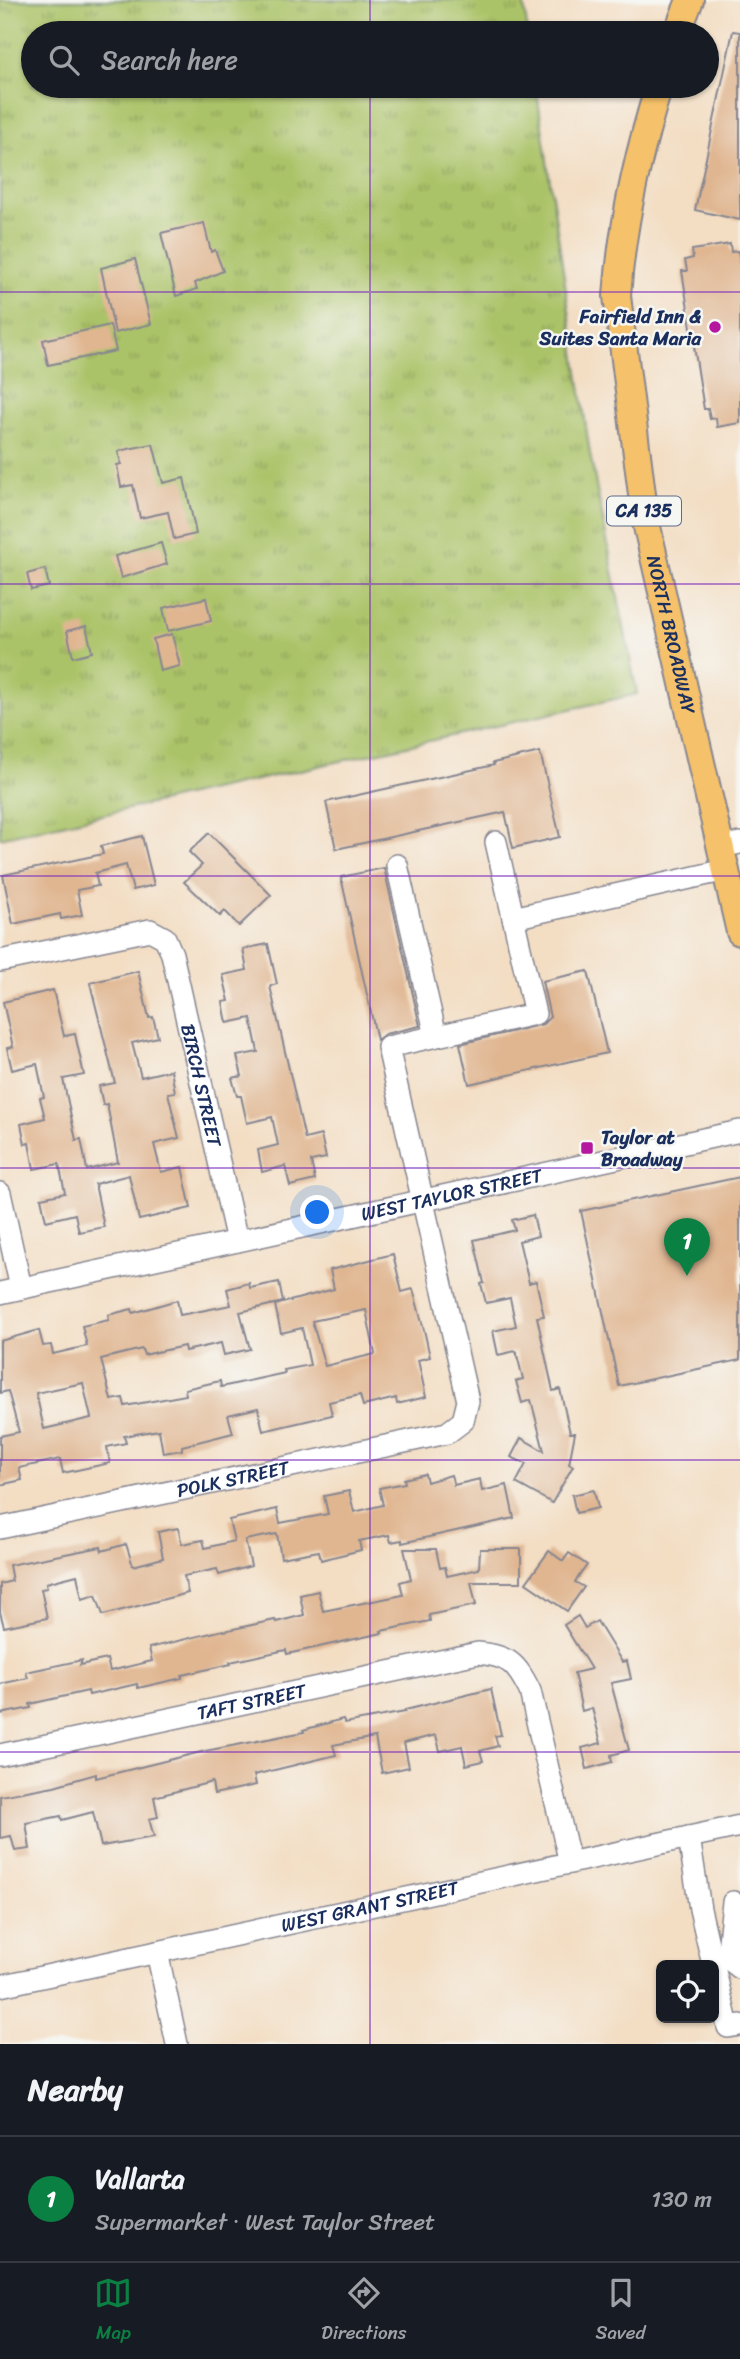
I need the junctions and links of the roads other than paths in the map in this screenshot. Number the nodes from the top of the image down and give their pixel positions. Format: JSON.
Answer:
{"nodes":[{"id":1,"x":690,"y":0,"type":"edge"},
{"id":2,"x":682,"y":21,"type":"edge"},
{"id":3,"x":655,"y":98,"type":"edge"},
{"id":4,"x":496,"y":842,"type":"dead end"},
{"id":5,"x":729,"y":853,"type":"edge"},
{"id":6,"x":397,"y":865,"type":"dead end"},
{"id":7,"x":513,"y":918,"type":"junction"},
{"id":8,"x":740,"y":932,"type":"edge"},
{"id":9,"x":0,"y":961,"type":"edge"},
{"id":10,"x":436,"y":1036,"type":"junction"},
{"id":11,"x":740,"y":1131,"type":"edge"},
{"id":12,"x":0,"y":1193,"type":"edge"},
{"id":13,"x":423,"y":1201,"type":"junction"},
{"id":14,"x":237,"y":1241,"type":"junction"},
{"id":15,"x":10,"y":1290,"type":"edge"},
{"id":16,"x":0,"y":1528,"type":"edge"},
{"id":17,"x":0,"y":1755,"type":"edge"},
{"id":18,"x":740,"y":1826,"type":"edge"},
{"id":19,"x":689,"y":1837,"type":"junction"},
{"id":20,"x":569,"y":1863,"type":"junction"},
{"id":21,"x":736,"y":1901,"type":"edge"},
{"id":22,"x":700,"y":1909,"type":"junction"},
{"id":23,"x":157,"y":1952,"type":"junction"},
{"id":24,"x":713,"y":1960,"type":"edge"},
{"id":25,"x":740,"y":1968,"type":"edge"},
{"id":26,"x":0,"y":1986,"type":"edge"},
{"id":27,"x":719,"y":1986,"type":"edge"},
{"id":28,"x":740,"y":2025,"type":"edge"},
{"id":29,"x":177,"y":2044,"type":"edge"}],
"edges":[{"from":1,"to":2,"type":"main road"},
{"from":3,"to":5,"type":"main road","name":"NORTH BROADWAY","number":"CA 135"},
{"from":4,"to":7,"type":"street"},
{"from":5,"to":7,"type":"street"},
{"from":5,"to":8,"type":"main road","name":"NORTH BROADWAY","number":"CA 135"},
{"from":6,"to":10,"type":"street"},
{"from":7,"to":10,"type":"street"},
{"from":9,"to":14,"type":"street","name":"BIRCH STREET"},
{"from":10,"to":13,"type":"street"},
{"from":11,"to":13,"type":"street","name":"WEST TAYLOR STREET"},
{"from":12,"to":15,"type":"street"},
{"from":13,"to":14,"type":"street","name":"WEST TAYLOR STREET"},
{"from":13,"to":16,"type":"street","name":"POLK STREET"},
{"from":14,"to":15,"type":"street","name":"WEST TAYLOR STREET"},
{"from":17,"to":20,"type":"street","name":"TAFT STREET"},
{"from":18,"to":19,"type":"street","name":"WEST GRANT STREET"},
{"from":19,"to":20,"type":"street","name":"WEST GRANT STREET"},
{"from":19,"to":22,"type":"street"},
{"from":20,"to":23,"type":"street","name":"WEST GRANT STREET"},
{"from":21,"to":22,"type":"street"},
{"from":21,"to":25,"type":"street"},
{"from":22,"to":24,"type":"street"},
{"from":23,"to":26,"type":"street","name":"WEST GRANT STREET"},
{"from":23,"to":29,"type":"street"},
{"from":27,"to":28,"type":"street"}]}
